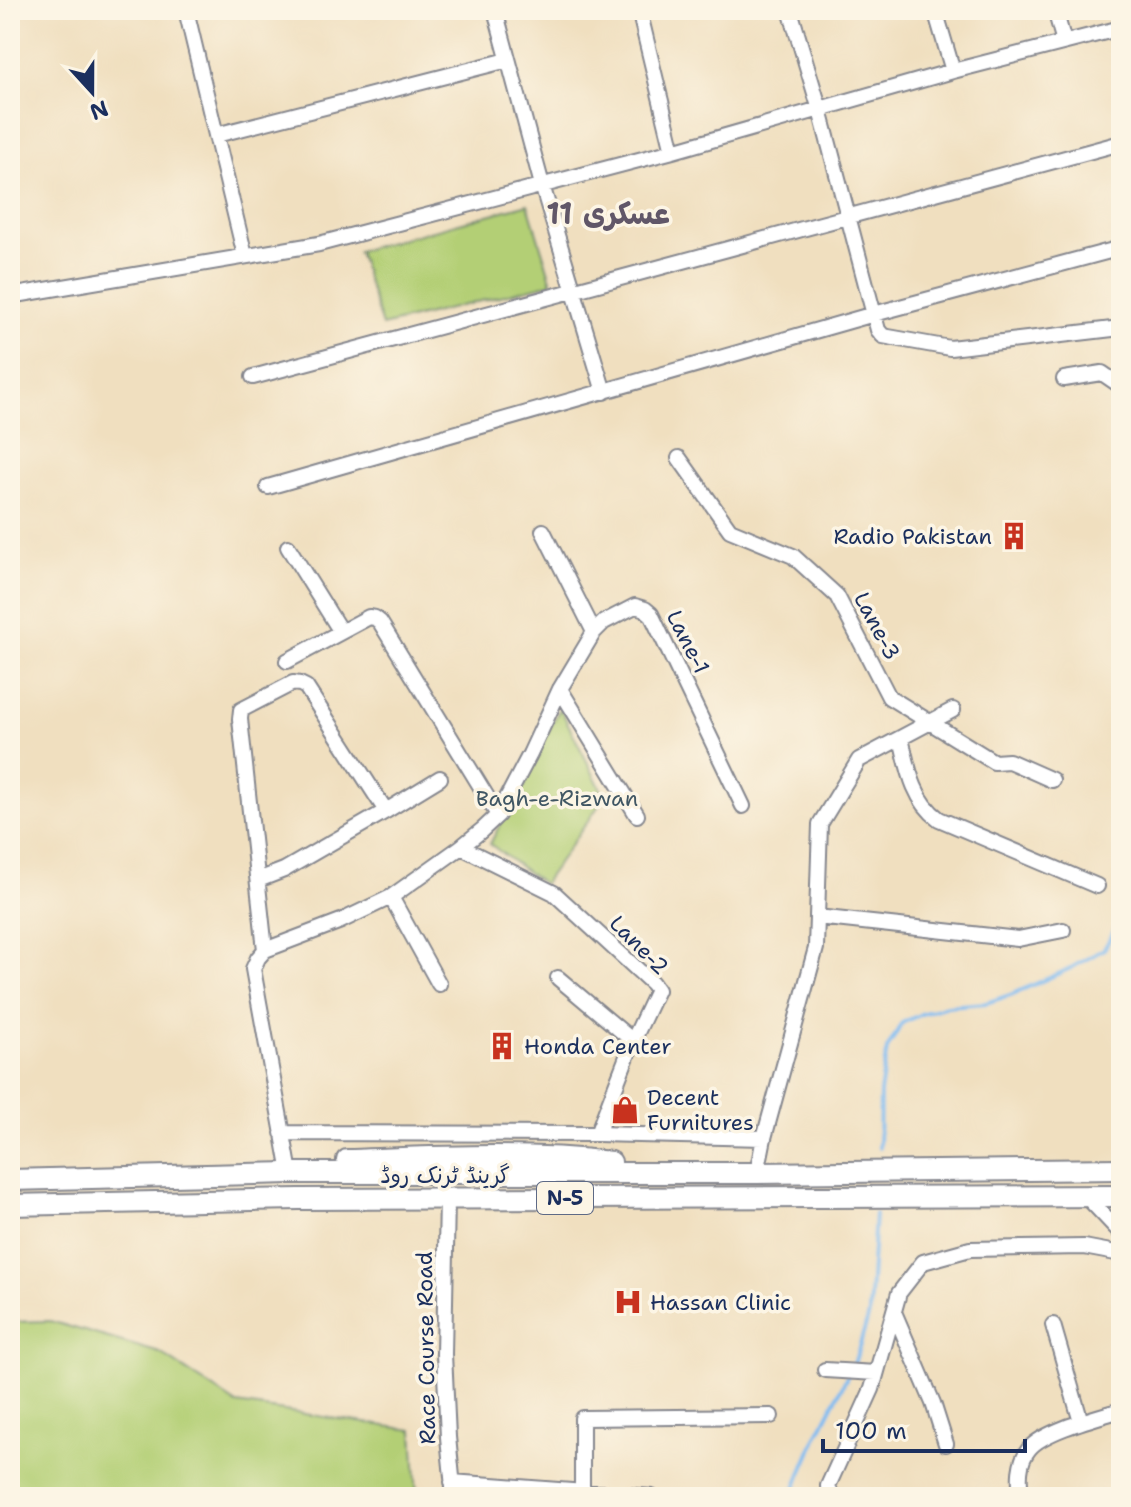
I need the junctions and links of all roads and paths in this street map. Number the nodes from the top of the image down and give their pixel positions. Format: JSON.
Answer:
{"nodes":[{"id":1,"x":186,"y":10,"type":"edge"},
{"id":2,"x":495,"y":10,"type":"edge"},
{"id":3,"x":639,"y":10,"type":"edge"},
{"id":4,"x":790,"y":10,"type":"edge"},
{"id":5,"x":935,"y":10,"type":"edge"},
{"id":6,"x":1055,"y":10,"type":"edge"},
{"id":7,"x":1121,"y":28,"type":"edge"},
{"id":8,"x":1064,"y":42,"type":"junction"},
{"id":9,"x":508,"y":60,"type":"junction"},
{"id":10,"x":953,"y":71,"type":"junction"},
{"id":11,"x":820,"y":110,"type":"junction"},
{"id":12,"x":216,"y":135,"type":"junction"},
{"id":13,"x":1121,"y":143,"type":"edge"},
{"id":14,"x":673,"y":151,"type":"junction"},
{"id":15,"x":542,"y":185,"type":"junction"},
{"id":16,"x":849,"y":217,"type":"junction"},
{"id":17,"x":1121,"y":248,"type":"edge"},
{"id":18,"x":245,"y":256,"type":"junction"},
{"id":19,"x":575,"y":292,"type":"junction"},
{"id":20,"x":10,"y":296,"type":"edge"},
{"id":21,"x":874,"y":314,"type":"junction"},
{"id":22,"x":1121,"y":328,"type":"edge"},
{"id":23,"x":253,"y":377,"type":"dead end"},
{"id":24,"x":1064,"y":379,"type":"dead end"},
{"id":25,"x":1121,"y":386,"type":"edge"},
{"id":26,"x":604,"y":392,"type":"junction"},
{"id":27,"x":679,"y":458,"type":"dead end"},
{"id":28,"x":268,"y":487,"type":"dead end"},
{"id":29,"x":543,"y":531,"type":"dead end"},
{"id":30,"x":288,"y":547,"type":"dead end"},
{"id":31,"x":341,"y":632,"type":"junction"},
{"id":32,"x":594,"y":632,"type":"junction"},
{"id":33,"x":287,"y":661,"type":"dead end"},
{"id":34,"x":560,"y":689,"type":"junction"},
{"id":35,"x":953,"y":710,"type":"dead end"},
{"id":36,"x":930,"y":723,"type":"junction"},
{"id":37,"x":901,"y":738,"type":"junction"},
{"id":38,"x":440,"y":778,"type":"dead end"},
{"id":39,"x":1052,"y":780,"type":"dead end"},
{"id":40,"x":743,"y":806,"type":"dead end"},
{"id":41,"x":386,"y":811,"type":"junction"},
{"id":42,"x":498,"y":815,"type":"junction"},
{"id":43,"x":637,"y":815,"type":"dead end"},
{"id":44,"x":461,"y":847,"type":"junction"},
{"id":45,"x":258,"y":880,"type":"junction"},
{"id":46,"x":1097,"y":886,"type":"dead end"},
{"id":47,"x":391,"y":897,"type":"junction"},
{"id":48,"x":817,"y":917,"type":"junction"},
{"id":49,"x":1063,"y":930,"type":"dead end"},
{"id":50,"x":265,"y":950,"type":"junction"},
{"id":51,"x":558,"y":978,"type":"dead end"},
{"id":52,"x":439,"y":984,"type":"dead end"},
{"id":53,"x":633,"y":1041,"type":"junction"},
{"id":54,"x":282,"y":1133,"type":"junction"},
{"id":55,"x":597,"y":1134,"type":"junction"},
{"id":56,"x":764,"y":1138,"type":"junction"},
{"id":57,"x":1121,"y":1169,"type":"edge"},
{"id":58,"x":290,"y":1173,"type":"junction"},
{"id":59,"x":446,"y":1173,"type":"junction"},
{"id":60,"x":694,"y":1173,"type":"junction"},
{"id":61,"x":757,"y":1173,"type":"junction"},
{"id":62,"x":10,"y":1180,"type":"edge"},
{"id":63,"x":1086,"y":1196,"type":"junction"},
{"id":64,"x":1121,"y":1196,"type":"edge"},
{"id":65,"x":447,"y":1199,"type":"junction"},
{"id":66,"x":10,"y":1205,"type":"edge"},
{"id":67,"x":1121,"y":1233,"type":"edge"},
{"id":68,"x":1121,"y":1254,"type":"edge"},
{"id":69,"x":894,"y":1312,"type":"junction"},
{"id":70,"x":1053,"y":1325,"type":"dead end"},
{"id":71,"x":825,"y":1370,"type":"dead end"},
{"id":72,"x":876,"y":1373,"type":"junction"},
{"id":73,"x":1121,"y":1410,"type":"edge"},
{"id":74,"x":771,"y":1416,"type":"dead end"},
{"id":75,"x":1081,"y":1422,"type":"junction"},
{"id":76,"x":946,"y":1444,"type":"dead end"},
{"id":77,"x":453,"y":1490,"type":"edge"},
{"id":78,"x":582,"y":1492,"type":"junction"},
{"id":79,"x":652,"y":1497,"type":"edge"},
{"id":80,"x":832,"y":1497,"type":"edge"},
{"id":81,"x":1021,"y":1497,"type":"edge"}],
"edges":[{"from":1,"to":12,"type":"street"},
{"from":2,"to":9,"type":"street"},
{"from":3,"to":14,"type":"street"},
{"from":4,"to":11,"type":"street"},
{"from":5,"to":10,"type":"street"},
{"from":6,"to":8,"type":"street"},
{"from":7,"to":8,"type":"street"},
{"from":8,"to":10,"type":"street"},
{"from":9,"to":12,"type":"street"},
{"from":9,"to":15,"type":"street"},
{"from":10,"to":11,"type":"street"},
{"from":11,"to":14,"type":"street"},
{"from":11,"to":16,"type":"street"},
{"from":12,"to":18,"type":"street"},
{"from":13,"to":16,"type":"street"},
{"from":14,"to":15,"type":"street"},
{"from":15,"to":18,"type":"street"},
{"from":15,"to":19,"type":"street"},
{"from":16,"to":19,"type":"street"},
{"from":16,"to":21,"type":"street"},
{"from":17,"to":21,"type":"street"},
{"from":18,"to":20,"type":"street"},
{"from":19,"to":23,"type":"street"},
{"from":19,"to":26,"type":"street"},
{"from":21,"to":22,"type":"street"},
{"from":21,"to":26,"type":"street"},
{"from":24,"to":25,"type":"street"},
{"from":26,"to":28,"type":"street"},
{"from":27,"to":36,"type":"street","name":"Lane-3"},
{"from":29,"to":32,"type":"street"},
{"from":30,"to":31,"type":"street"},
{"from":31,"to":33,"type":"street"},
{"from":31,"to":42,"type":"street"},
{"from":32,"to":34,"type":"street","name":"Lane-1"},
{"from":32,"to":40,"type":"street","name":"Lane-1"},
{"from":34,"to":42,"type":"street","name":"Lane-1"},
{"from":34,"to":43,"type":"street"},
{"from":35,"to":36,"type":"street"},
{"from":36,"to":37,"type":"street"},
{"from":36,"to":39,"type":"street","name":"Lane-3"},
{"from":37,"to":46,"type":"street"},
{"from":37,"to":48,"type":"street"},
{"from":38,"to":41,"type":"street"},
{"from":41,"to":45,"type":"street"},
{"from":41,"to":45,"type":"street"},
{"from":42,"to":44,"type":"street","name":"Lane-1"},
{"from":44,"to":47,"type":"street","name":"Lane-1"},
{"from":44,"to":53,"type":"street","name":"Lane-2"},
{"from":45,"to":50,"type":"street"},
{"from":47,"to":50,"type":"street","name":"Lane-1"},
{"from":47,"to":52,"type":"street"},
{"from":48,"to":49,"type":"street"},
{"from":48,"to":56,"type":"street"},
{"from":50,"to":54,"type":"street"},
{"from":51,"to":53,"type":"street"},
{"from":53,"to":55,"type":"street","name":"Lane-2"},
{"from":54,"to":55,"type":"street"},
{"from":54,"to":58,"type":"street"},
{"from":55,"to":56,"type":"street"},
{"from":56,"to":61,"type":"street"},
{"from":57,"to":61,"type":"highway","name":"گرینڈ ٹرنک روڈ","number":"N-5"},
{"from":58,"to":59,"type":"highway","name":"گرینڈ ٹرنک روڈ","number":"N-5"},
{"from":58,"to":60,"type":"highway","name":"گرینڈ ٹرنک روڈ","number":"N-5"},
{"from":58,"to":62,"type":"highway","name":"گرینڈ ٹرنک روڈ","number":"N-5"},
{"from":59,"to":60,"type":"highway","name":"گرینڈ ٹرنک روڈ","number":"N-5"},
{"from":59,"to":65,"type":"highway"},
{"from":60,"to":61,"type":"highway","name":"گرینڈ ٹرنک روڈ","number":"N-5"},
{"from":63,"to":64,"type":"highway","name":"گرینڈ ٹرنک روڈ","number":"N-5"},
{"from":63,"to":65,"type":"highway","name":"گرینڈ ٹرنک روڈ","number":"N-5"},
{"from":63,"to":67,"type":"street"},
{"from":65,"to":66,"type":"highway","name":"گرینڈ ٹرنک روڈ","number":"N-5"},
{"from":65,"to":77,"type":"street","name":"Race Course Road"},
{"from":68,"to":69,"type":"street"},
{"from":69,"to":72,"type":"street"},
{"from":69,"to":76,"type":"street"},
{"from":70,"to":75,"type":"street"},
{"from":71,"to":72,"type":"street"},
{"from":72,"to":80,"type":"street"},
{"from":73,"to":75,"type":"street"},
{"from":74,"to":78,"type":"street"},
{"from":75,"to":81,"type":"street"},
{"from":77,"to":78,"type":"street"},
{"from":78,"to":79,"type":"street"}]}
